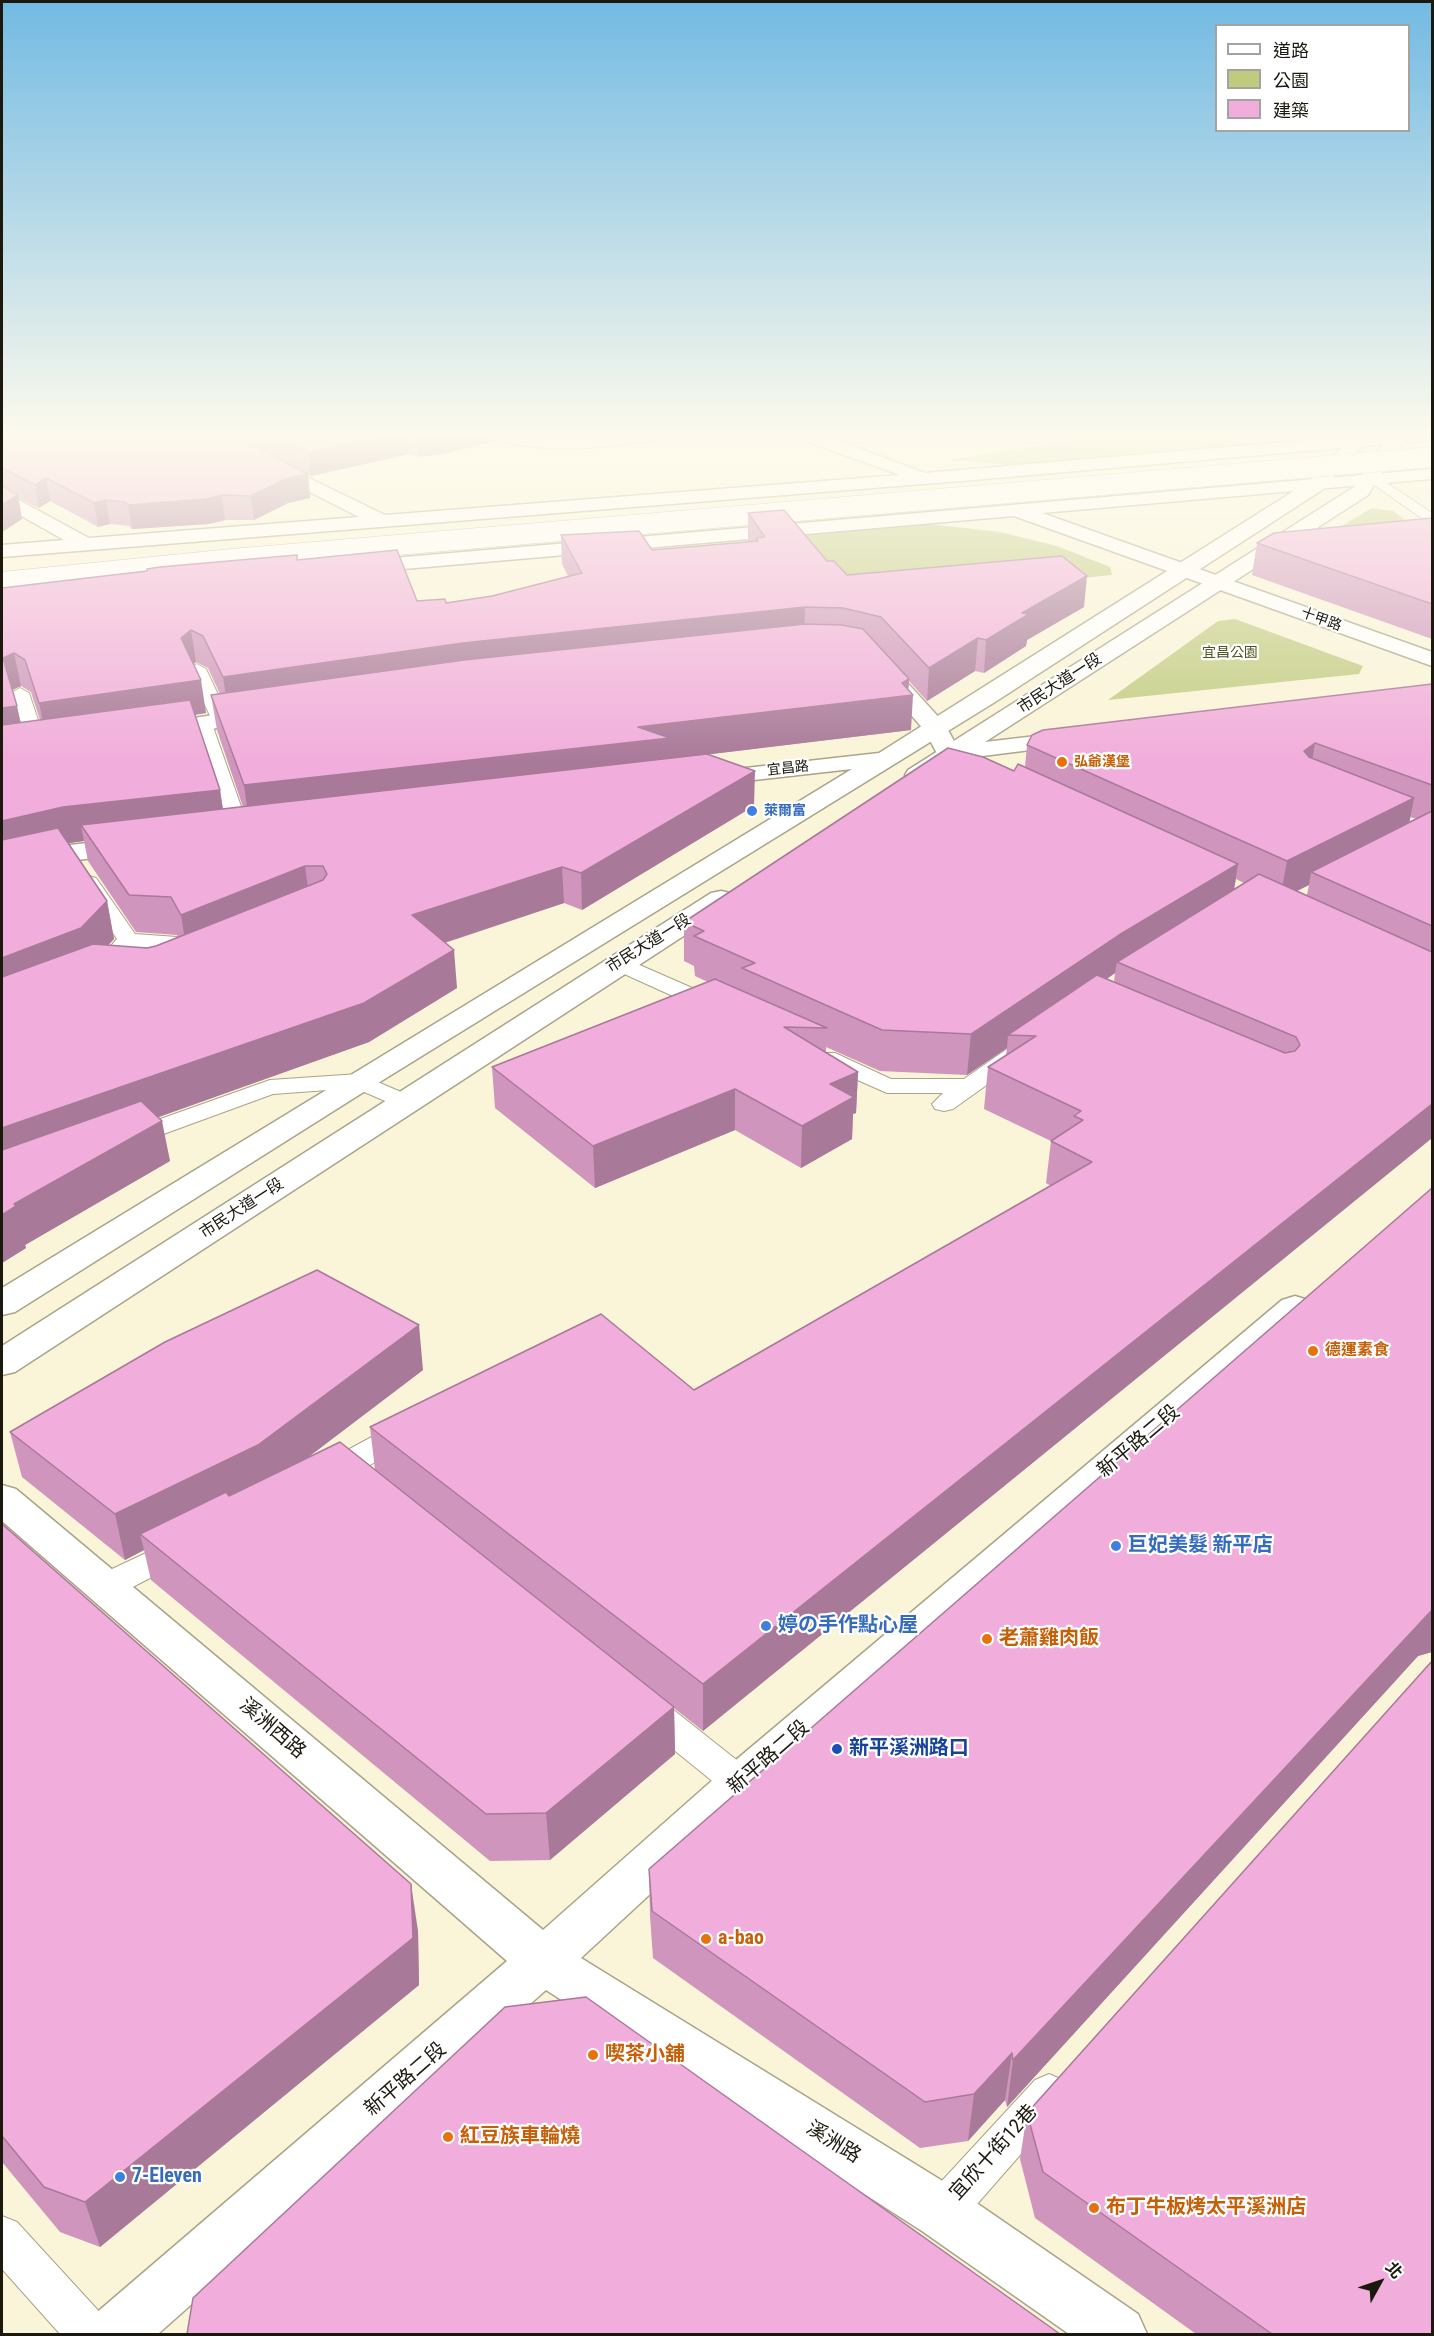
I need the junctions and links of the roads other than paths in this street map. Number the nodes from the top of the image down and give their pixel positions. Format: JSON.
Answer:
{"nodes":[{"id":1,"x":83,"y":543,"type":"joint"},
{"id":2,"x":231,"y":543,"type":"edge"},
{"id":3,"x":420,"y":543,"type":"edge"},
{"id":4,"x":647,"y":543,"type":"edge"},
{"id":5,"x":1106,"y":543,"type":"edge"},
{"id":6,"x":1226,"y":543,"type":"edge"},
{"id":7,"x":1282,"y":543,"type":"edge"},
{"id":8,"x":2,"y":551,"type":"edge"},
{"id":9,"x":2,"y":564,"type":"edge"},
{"id":10,"x":1182,"y":571,"type":"junction"},
{"id":11,"x":2,"y":582,"type":"edge"},
{"id":12,"x":141,"y":584,"type":"junction"},
{"id":13,"x":1218,"y":584,"type":"junction"},
{"id":14,"x":2,"y":597,"type":"edge"},
{"id":15,"x":861,"y":654,"type":"edge"},
{"id":16,"x":1432,"y":660,"type":"edge"},
{"id":17,"x":197,"y":669,"type":"edge"},
{"id":18,"x":20,"y":693,"type":"edge"},
{"id":19,"x":279,"y":712,"type":"edge"},
{"id":20,"x":212,"y":722,"type":"junction"},
{"id":21,"x":132,"y":734,"type":"edge"},
{"id":22,"x":1088,"y":737,"type":"edge"},
{"id":23,"x":943,"y":741,"type":"junction"},
{"id":24,"x":50,"y":745,"type":"joint"},
{"id":25,"x":11,"y":751,"type":"edge"},
{"id":26,"x":886,"y":758,"type":"junction"},
{"id":27,"x":685,"y":781,"type":"edge"},
{"id":28,"x":1004,"y":783,"type":"edge"},
{"id":29,"x":891,"y":791,"type":"edge"},
{"id":30,"x":240,"y":832,"type":"edge"},
{"id":31,"x":149,"y":843,"type":"edge"},
{"id":32,"x":70,"y":853,"type":"junction"},
{"id":33,"x":2,"y":868,"type":"edge"},
{"id":34,"x":745,"y":884,"type":"edge"},
{"id":35,"x":128,"y":940,"type":"junction"},
{"id":36,"x":200,"y":958,"type":"edge"},
{"id":37,"x":619,"y":963,"type":"junction"},
{"id":38,"x":98,"y":973,"type":"junction"},
{"id":39,"x":120,"y":975,"type":"edge"},
{"id":40,"x":77,"y":981,"type":"edge"},
{"id":41,"x":736,"y":1016,"type":"edge"},
{"id":42,"x":1034,"y":1041,"type":"edge"},
{"id":43,"x":812,"y":1051,"type":"edge"},
{"id":44,"x":359,"y":1081,"type":"junction"},
{"id":45,"x":968,"y":1086,"type":"junction"},
{"id":46,"x":406,"y":1103,"type":"junction"},
{"id":47,"x":944,"y":1104,"type":"dead end"},
{"id":48,"x":114,"y":1144,"type":"edge"},
{"id":49,"x":1324,"y":1284,"type":"edge"},
{"id":50,"x":2,"y":1304,"type":"edge"},
{"id":51,"x":2,"y":1363,"type":"edge"},
{"id":52,"x":423,"y":1422,"type":"edge"},
{"id":53,"x":344,"y":1467,"type":"junction"},
{"id":54,"x":303,"y":1488,"type":"edge"},
{"id":55,"x":372,"y":1489,"type":"edge"},
{"id":56,"x":2,"y":1498,"type":"edge"},
{"id":57,"x":199,"y":1540,"type":"edge"},
{"id":58,"x":105,"y":1586,"type":"junction"},
{"id":59,"x":630,"y":1695,"type":"edge"},
{"id":60,"x":740,"y":1783,"type":"junction"},
{"id":61,"x":543,"y":1961,"type":"junction"},
{"id":62,"x":1068,"y":2071,"type":"edge"},
{"id":63,"x":942,"y":2212,"type":"junction"},
{"id":64,"x":2,"y":2238,"type":"edge"},
{"id":65,"x":89,"y":2334,"type":"edge"},
{"id":66,"x":115,"y":2334,"type":"edge"},
{"id":67,"x":1118,"y":2334,"type":"edge"}],
"edges":[{"from":1,"to":8,"type":"main road"},
{"from":1,"to":12,"type":"main road"},
{"from":2,"to":9,"type":"main road"},
{"from":3,"to":11,"type":"main road","bridge":true},
{"from":4,"to":12,"type":"main road"},
{"from":5,"to":10,"type":"main road","name":"十甲路"},
{"from":6,"to":10,"type":"main road","name":"市民大道一段"},
{"from":7,"to":13,"type":"main road","name":"市民大道一段"},
{"from":10,"to":13,"type":"main road","name":"十甲路"},
{"from":10,"to":23,"type":"main road","name":"市民大道一段"},
{"from":12,"to":14,"type":"main road"},
{"from":13,"to":16,"type":"main road","name":"十甲路"},
{"from":13,"to":23,"type":"main road","name":"市民大道一段"},
{"from":15,"to":23,"type":"main road"},
{"from":17,"to":20,"type":"lane"},
{"from":18,"to":24,"type":"lane"},
{"from":19,"to":20,"type":"main road"},
{"from":20,"to":21,"type":"main road"},
{"from":20,"to":30,"type":"lane"},
{"from":22,"to":23,"type":"main road","name":"宜昌路"},
{"from":23,"to":26,"type":"main road","name":"宜昌路"},
{"from":23,"to":28,"type":"main road"},
{"from":23,"to":29,"type":"main road","name":"市民大道一段"},
{"from":24,"to":25,"type":"main road"},
{"from":26,"to":27,"type":"main road","name":"宜昌路"},
{"from":26,"to":44,"type":"main road","name":"市民大道一段"},
{"from":31,"to":32,"type":"main road"},
{"from":32,"to":33,"type":"main road"},
{"from":32,"to":35,"type":"lane"},
{"from":34,"to":37,"type":"main road","name":"市民大道一段"},
{"from":35,"to":36,"type":"lane"},
{"from":35,"to":38,"type":"lane"},
{"from":37,"to":41,"type":"lane"},
{"from":37,"to":46,"type":"main road","name":"市民大道一段"},
{"from":38,"to":39,"type":"lane"},
{"from":38,"to":40,"type":"lane"},
{"from":42,"to":45,"type":"lane"},
{"from":43,"to":45,"type":"lane"},
{"from":44,"to":46,"type":"lane"},
{"from":44,"to":48,"type":"lane"},
{"from":44,"to":50,"type":"main road","name":"市民大道一段"},
{"from":45,"to":47,"type":"lane"},
{"from":46,"to":51,"type":"main road","name":"市民大道一段"},
{"from":49,"to":60,"type":"main road","name":"新平路二段"},
{"from":52,"to":53,"type":"lane"},
{"from":53,"to":54,"type":"lane"},
{"from":53,"to":55,"type":"lane"},
{"from":56,"to":58,"type":"main road","name":"溪洲西路"},
{"from":57,"to":58,"type":"lane"},
{"from":58,"to":61,"type":"main road","name":"溪洲西路"},
{"from":59,"to":60,"type":"lane"},
{"from":60,"to":61,"type":"main road","name":"新平路二段"},
{"from":61,"to":63,"type":"main road","name":"溪洲路"},
{"from":61,"to":66,"type":"main road","name":"新平路二段"},
{"from":62,"to":63,"type":"lane","name":"宜欣十街12巷"},
{"from":63,"to":67,"type":"main road","name":"溪洲路"},
{"from":64,"to":65,"type":"lane"}]}
